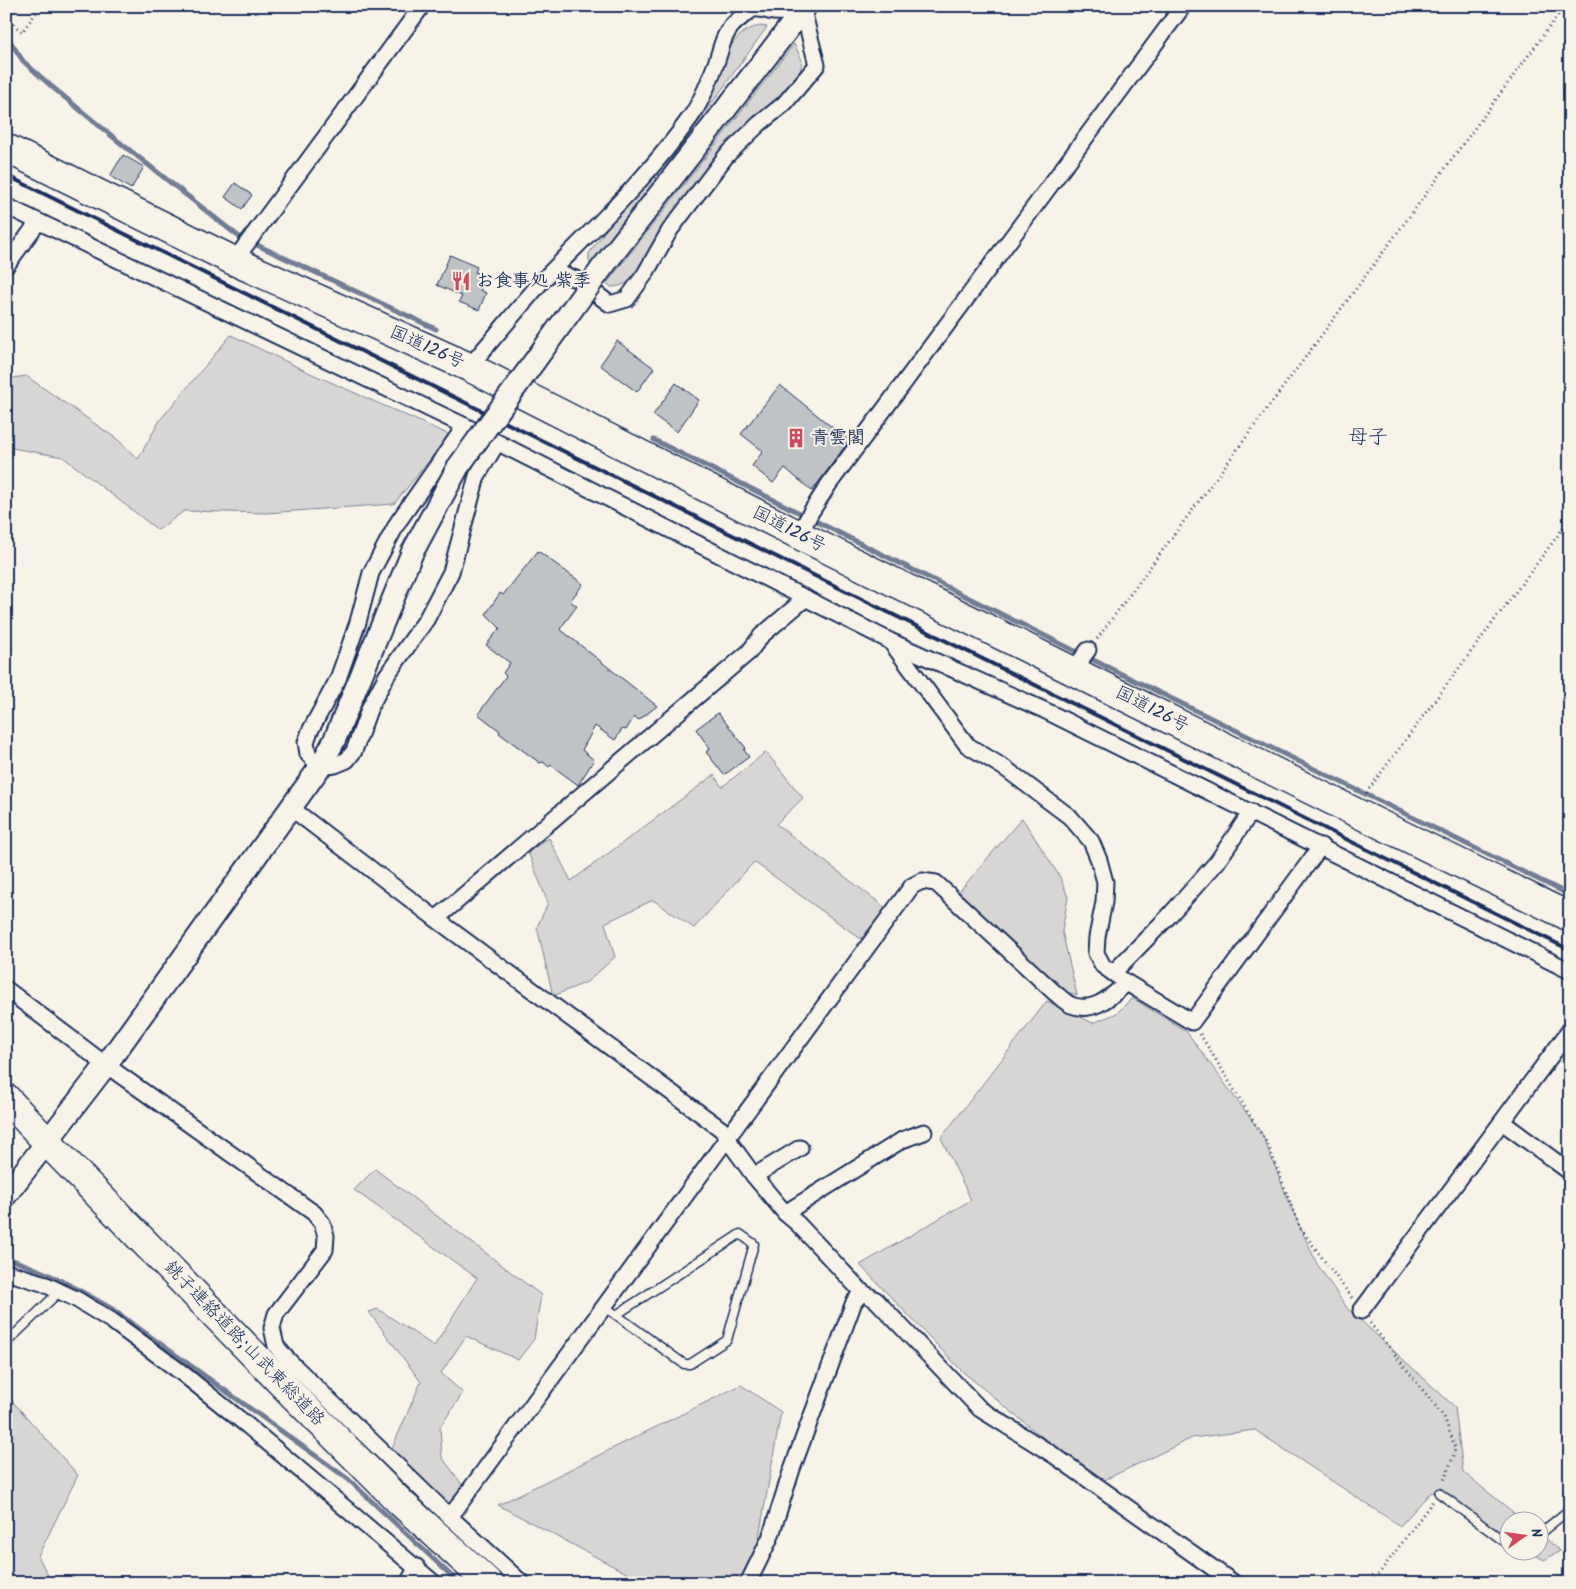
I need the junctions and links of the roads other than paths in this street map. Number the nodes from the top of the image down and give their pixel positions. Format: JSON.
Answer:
{"nodes":[{"id":1,"x":422,"y":6,"type":"edge"},
{"id":2,"x":1183,"y":6,"type":"edge"},
{"id":3,"x":804,"y":8,"type":"edge"},
{"id":4,"x":6,"y":148,"type":"edge"},
{"id":5,"x":6,"y":206,"type":"edge"},
{"id":6,"x":38,"y":222,"type":"junction"},
{"id":7,"x":244,"y":247,"type":"junction"},
{"id":8,"x":6,"y":266,"type":"edge"},
{"id":9,"x":552,"y":271,"type":"junction"},
{"id":10,"x":469,"y":367,"type":"junction"},
{"id":11,"x":521,"y":393,"type":"junction"},
{"id":12,"x":465,"y":426,"type":"junction"},
{"id":13,"x":494,"y":441,"type":"junction"},
{"id":14,"x":805,"y":522,"type":"junction"},
{"id":15,"x":806,"y":598,"type":"junction"},
{"id":16,"x":890,"y":641,"type":"junction"},
{"id":17,"x":320,"y":766,"type":"junction"},
{"id":18,"x":291,"y":808,"type":"junction"},
{"id":19,"x":1251,"y":812,"type":"junction"},
{"id":20,"x":1321,"y":846,"type":"junction"},
{"id":21,"x":1570,"y":917,"type":"edge"},
{"id":22,"x":436,"y":919,"type":"junction"},
{"id":23,"x":1570,"y":971,"type":"edge"},
{"id":24,"x":1113,"y":973,"type":"junction"},
{"id":25,"x":1127,"y":983,"type":"junction"},
{"id":26,"x":6,"y":989,"type":"edge"},
{"id":27,"x":1570,"y":1030,"type":"edge"},
{"id":28,"x":106,"y":1065,"type":"junction"},
{"id":29,"x":6,"y":1098,"type":"edge"},
{"id":30,"x":1502,"y":1122,"type":"junction"},
{"id":31,"x":924,"y":1132,"type":"dead end"},
{"id":32,"x":727,"y":1136,"type":"junction"},
{"id":33,"x":48,"y":1142,"type":"junction"},
{"id":34,"x":800,"y":1148,"type":"dead end"},
{"id":35,"x":1570,"y":1172,"type":"edge"},
{"id":36,"x":754,"y":1176,"type":"junction"},
{"id":37,"x":6,"y":1195,"type":"edge"},
{"id":38,"x":785,"y":1213,"type":"junction"},
{"id":39,"x":6,"y":1272,"type":"edge"},
{"id":40,"x":59,"y":1292,"type":"junction"},
{"id":41,"x":862,"y":1292,"type":"junction"},
{"id":42,"x":610,"y":1311,"type":"junction"},
{"id":43,"x":1361,"y":1311,"type":"road end"},
{"id":44,"x":6,"y":1343,"type":"edge"},
{"id":45,"x":1440,"y":1493,"type":"road end"},
{"id":46,"x":1570,"y":1509,"type":"edge"},
{"id":47,"x":450,"y":1517,"type":"junction"},
{"id":48,"x":1548,"y":1527,"type":"edge"},
{"id":49,"x":1498,"y":1537,"type":"edge"},
{"id":50,"x":417,"y":1567,"type":"junction"},
{"id":51,"x":408,"y":1583,"type":"edge"},
{"id":52,"x":434,"y":1583,"type":"edge"},
{"id":53,"x":489,"y":1583,"type":"edge"},
{"id":54,"x":522,"y":1583,"type":"edge"},
{"id":55,"x":748,"y":1583,"type":"edge"},
{"id":56,"x":1234,"y":1583,"type":"edge"}],
"edges":[{"from":1,"to":7,"type":"street"},
{"from":2,"to":14,"type":"street"},
{"from":3,"to":9,"type":"street"},
{"from":3,"to":9,"type":"street"},
{"from":3,"to":17,"type":"street","bridge":true},
{"from":4,"to":7,"type":"highway","name":"国道126号"},
{"from":5,"to":6,"type":"street"},
{"from":6,"to":8,"type":"street"},
{"from":6,"to":12,"type":"street"},
{"from":7,"to":10,"type":"highway","name":"国道126号"},
{"from":9,"to":10,"type":"street"},
{"from":10,"to":11,"type":"highway","name":"国道126号"},
{"from":11,"to":13,"type":"street"},
{"from":11,"to":14,"type":"highway","name":"国道126号"},
{"from":12,"to":13,"type":"street"},
{"from":12,"to":17,"type":"street"},
{"from":13,"to":15,"type":"street"},
{"from":13,"to":17,"type":"street"},
{"from":14,"to":21,"type":"highway","name":"国道126号"},
{"from":15,"to":16,"type":"street"},
{"from":15,"to":22,"type":"street"},
{"from":16,"to":19,"type":"street"},
{"from":16,"to":24,"type":"street"},
{"from":17,"to":18,"type":"street"},
{"from":18,"to":22,"type":"street"},
{"from":18,"to":28,"type":"street"},
{"from":19,"to":20,"type":"street"},
{"from":19,"to":24,"type":"street"},
{"from":20,"to":23,"type":"street"},
{"from":20,"to":25,"type":"street"},
{"from":22,"to":32,"type":"street"},
{"from":24,"to":25,"type":"street"},
{"from":25,"to":32,"type":"street"},
{"from":26,"to":28,"type":"street"},
{"from":27,"to":30,"type":"street"},
{"from":28,"to":33,"type":"street"},
{"from":28,"to":47,"type":"street"},
{"from":29,"to":33,"type":"highway","name":"銚子連絡道路;山武東総道路"},
{"from":30,"to":35,"type":"street"},
{"from":30,"to":43,"type":"street"},
{"from":31,"to":38,"type":"street"},
{"from":32,"to":36,"type":"street"},
{"from":32,"to":42,"type":"street"},
{"from":33,"to":37,"type":"street"},
{"from":33,"to":53,"type":"highway","name":"銚子連絡道路;山武東総道路"},
{"from":34,"to":36,"type":"street"},
{"from":36,"to":38,"type":"street"},
{"from":38,"to":41,"type":"street"},
{"from":39,"to":40,"type":"street"},
{"from":40,"to":44,"type":"lane"},
{"from":40,"to":50,"type":"street"},
{"from":41,"to":55,"type":"street"},
{"from":41,"to":56,"type":"street"},
{"from":42,"to":42,"type":"lane"},
{"from":42,"to":47,"type":"street"},
{"from":45,"to":49,"type":"lane"},
{"from":46,"to":48,"type":"lane"},
{"from":47,"to":54,"type":"street"},
{"from":50,"to":51,"type":"street"},
{"from":50,"to":52,"type":"street"}]}
